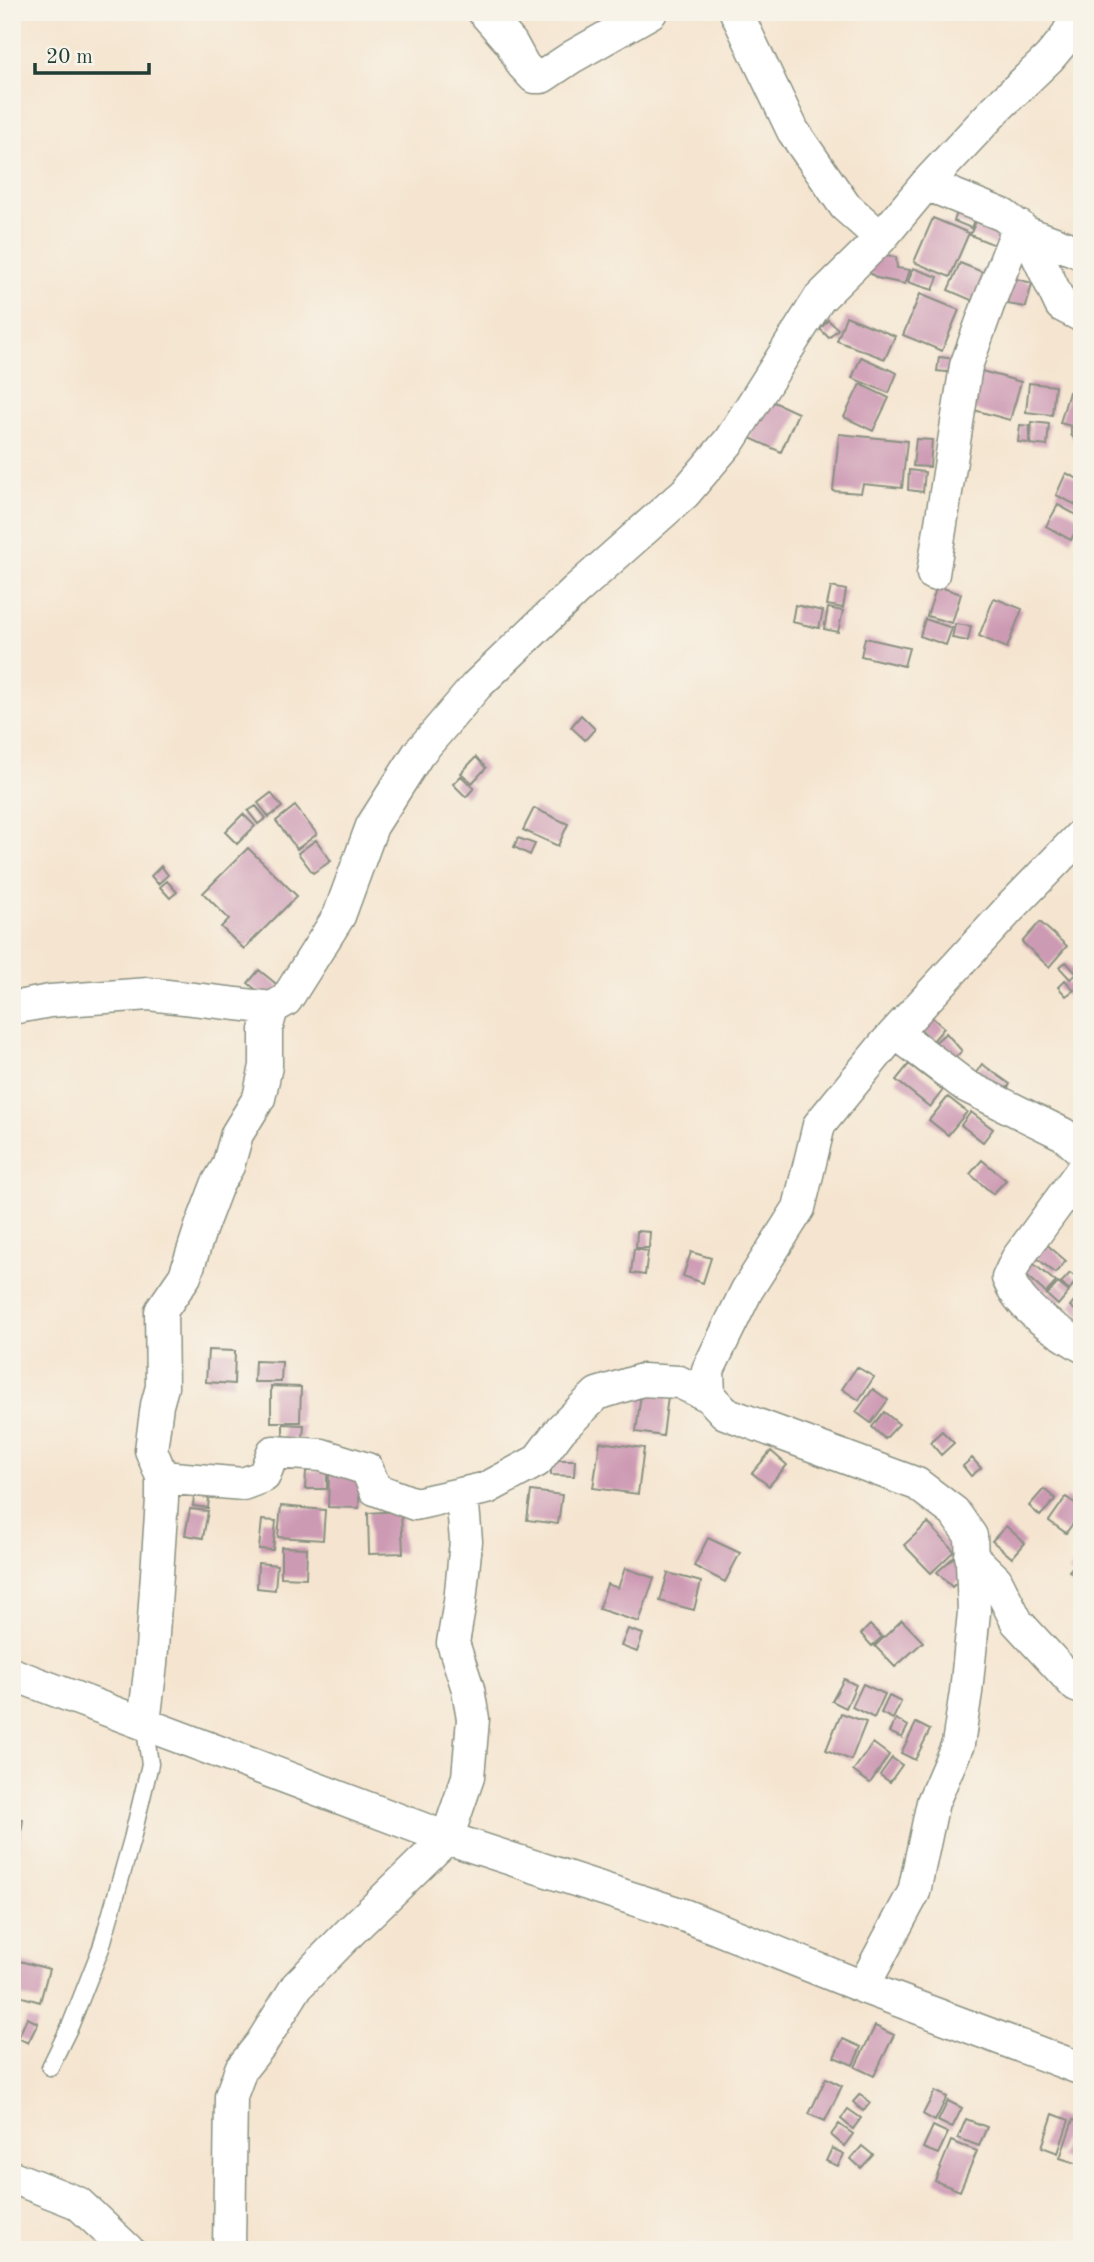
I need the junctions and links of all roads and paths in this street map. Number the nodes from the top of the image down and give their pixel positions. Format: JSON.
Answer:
{"nodes":[{"id":1,"x":484,"y":12,"type":"edge"},
{"id":2,"x":651,"y":12,"type":"edge"},
{"id":3,"x":736,"y":12,"type":"edge"},
{"id":4,"x":1079,"y":12,"type":"edge"},
{"id":5,"x":926,"y":184,"type":"junction"},
{"id":6,"x":1023,"y":230,"type":"junction"},
{"id":7,"x":881,"y":238,"type":"junction"},
{"id":8,"x":1082,"y":253,"type":"edge"},
{"id":9,"x":1082,"y":316,"type":"edge"},
{"id":10,"x":933,"y":574,"type":"dead end"},
{"id":11,"x":1082,"y":834,"type":"edge"},
{"id":12,"x":12,"y":1008,"type":"edge"},
{"id":13,"x":272,"y":1008,"type":"junction"},
{"id":14,"x":896,"y":1032,"type":"junction"},
{"id":15,"x":1082,"y":1151,"type":"edge"},
{"id":16,"x":1082,"y":1170,"type":"edge"},
{"id":17,"x":1082,"y":1346,"type":"edge"},
{"id":18,"x":709,"y":1396,"type":"junction"},
{"id":19,"x":162,"y":1477,"type":"junction"},
{"id":20,"x":462,"y":1494,"type":"junction"},
{"id":21,"x":971,"y":1556,"type":"junction"},
{"id":22,"x":12,"y":1674,"type":"edge"},
{"id":23,"x":1082,"y":1688,"type":"edge"},
{"id":24,"x":144,"y":1723,"type":"junction"},
{"id":25,"x":447,"y":1838,"type":"junction"},
{"id":26,"x":863,"y":1987,"type":"junction"},
{"id":27,"x":50,"y":2067,"type":"dead end"},
{"id":28,"x":1082,"y":2068,"type":"edge"},
{"id":29,"x":12,"y":2177,"type":"edge"},
{"id":30,"x":128,"y":2250,"type":"edge"},
{"id":31,"x":229,"y":2250,"type":"edge"}],
"edges":[{"from":1,"to":2,"type":"street"},
{"from":3,"to":7,"type":"street"},
{"from":4,"to":5,"type":"street"},
{"from":5,"to":6,"type":"street"},
{"from":5,"to":7,"type":"street"},
{"from":6,"to":8,"type":"street"},
{"from":6,"to":9,"type":"street"},
{"from":6,"to":10,"type":"street"},
{"from":7,"to":13,"type":"street"},
{"from":11,"to":14,"type":"street"},
{"from":12,"to":13,"type":"street"},
{"from":13,"to":19,"type":"street"},
{"from":14,"to":15,"type":"street"},
{"from":14,"to":18,"type":"street"},
{"from":16,"to":17,"type":"street"},
{"from":18,"to":20,"type":"street"},
{"from":18,"to":21,"type":"street"},
{"from":19,"to":20,"type":"street"},
{"from":19,"to":24,"type":"street"},
{"from":20,"to":25,"type":"street"},
{"from":21,"to":23,"type":"street"},
{"from":21,"to":26,"type":"street"},
{"from":22,"to":24,"type":"street"},
{"from":24,"to":25,"type":"street"},
{"from":24,"to":27,"type":"lane"},
{"from":25,"to":26,"type":"street"},
{"from":25,"to":31,"type":"street"},
{"from":26,"to":28,"type":"street"},
{"from":29,"to":30,"type":"street"}]}
